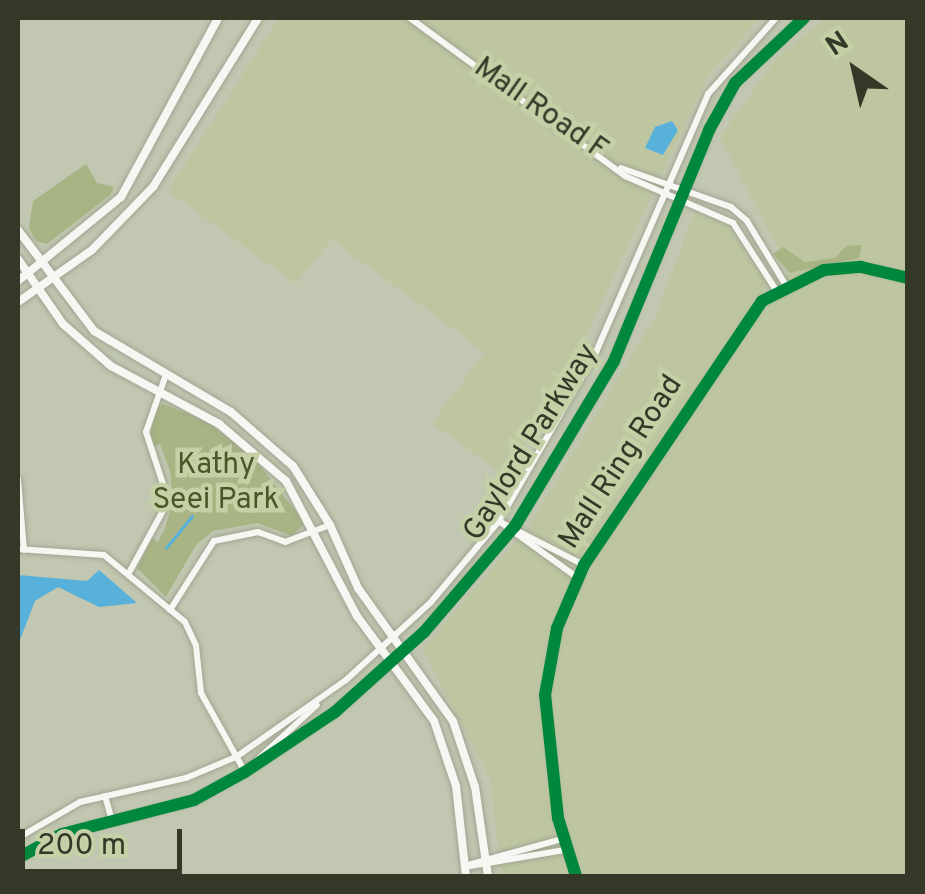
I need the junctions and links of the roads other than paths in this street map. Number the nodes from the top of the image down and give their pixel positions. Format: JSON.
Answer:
{"nodes":[{"id":1,"x":218,"y":18,"type":"edge"},
{"id":2,"x":258,"y":18,"type":"edge"},
{"id":3,"x":410,"y":18,"type":"edge"},
{"id":4,"x":776,"y":18,"type":"edge"},
{"id":5,"x":804,"y":18,"type":"edge"},
{"id":6,"x":741,"y":50,"type":"junction"},
{"id":7,"x":754,"y":62,"type":"junction"},
{"id":8,"x":163,"y":125,"type":"junction"},
{"id":9,"x":185,"y":136,"type":"junction"},
{"id":10,"x":621,"y":168,"type":"junction"},
{"id":11,"x":664,"y":182,"type":"junction"},
{"id":12,"x":686,"y":189,"type":"junction"},
{"id":13,"x":660,"y":192,"type":"junction"},
{"id":14,"x":681,"y":200,"type":"junction"},
{"id":15,"x":18,"y":230,"type":"edge"},
{"id":16,"x":766,"y":250,"type":"junction"},
{"id":17,"x":756,"y":255,"type":"junction"},
{"id":18,"x":18,"y":259,"type":"edge"},
{"id":19,"x":40,"y":265,"type":"junction"},
{"id":20,"x":28,"y":274,"type":"junction"},
{"id":21,"x":908,"y":278,"type":"edge"},
{"id":22,"x":50,"y":279,"type":"junction"},
{"id":23,"x":18,"y":281,"type":"edge"},
{"id":24,"x":785,"y":284,"type":"junction"},
{"id":25,"x":37,"y":288,"type":"junction"},
{"id":26,"x":776,"y":290,"type":"junction"},
{"id":27,"x":18,"y":302,"type":"edge"},
{"id":28,"x":165,"y":378,"type":"junction"},
{"id":29,"x":158,"y":392,"type":"junction"},
{"id":30,"x":568,"y":403,"type":"junction"},
{"id":31,"x":581,"y":415,"type":"junction"},
{"id":32,"x":18,"y":479,"type":"edge"},
{"id":33,"x":499,"y":521,"type":"junction"},
{"id":34,"x":330,"y":525,"type":"junction"},
{"id":35,"x":513,"y":530,"type":"junction"},
{"id":36,"x":316,"y":532,"type":"junction"},
{"id":37,"x":21,"y":550,"type":"edge"},
{"id":38,"x":584,"y":565,"type":"junction"},
{"id":39,"x":130,"y":571,"type":"junction"},
{"id":40,"x":578,"y":578,"type":"junction"},
{"id":41,"x":170,"y":610,"type":"junction"},
{"id":42,"x":396,"y":637,"type":"junction"},
{"id":43,"x":383,"y":649,"type":"junction"},
{"id":44,"x":407,"y":650,"type":"junction"},
{"id":45,"x":394,"y":662,"type":"junction"},
{"id":46,"x":320,"y":700,"type":"junction"},
{"id":47,"x":236,"y":756,"type":"junction"},
{"id":48,"x":245,"y":772,"type":"junction"},
{"id":49,"x":105,"y":796,"type":"junction"},
{"id":50,"x":112,"y":821,"type":"junction"},
{"id":51,"x":18,"y":838,"type":"edge"},
{"id":52,"x":562,"y":839,"type":"junction"},
{"id":53,"x":566,"y":850,"type":"junction"},
{"id":54,"x":18,"y":858,"type":"edge"},
{"id":55,"x":485,"y":862,"type":"junction"},
{"id":56,"x":465,"y":872,"type":"edge"},
{"id":57,"x":488,"y":876,"type":"edge"},
{"id":58,"x":576,"y":876,"type":"edge"}],
"edges":[{"from":1,"to":8,"type":"main road"},
{"from":2,"to":9,"type":"main road"},
{"from":3,"to":10,"type":"street","name":"Mall Road F"},
{"from":4,"to":6,"type":"street","name":"Gaylord Parkway"},
{"from":5,"to":7,"type":"street","name":"Gaylord Parkway"},
{"from":6,"to":7,"type":"street"},
{"from":6,"to":11,"type":"street","name":"Gaylord Parkway"},
{"from":7,"to":12,"type":"street","name":"Gaylord Parkway"},
{"from":8,"to":9,"type":"main road"},
{"from":8,"to":19,"type":"main road"},
{"from":9,"to":22,"type":"main road"},
{"from":10,"to":11,"type":"street","name":"Mall Road F"},
{"from":10,"to":13,"type":"street","name":"Mall Road F"},
{"from":11,"to":12,"type":"street","name":"Mall Road F"},
{"from":11,"to":13,"type":"street","name":"Gaylord Parkway"},
{"from":12,"to":14,"type":"street","name":"Gaylord Parkway"},
{"from":12,"to":16,"type":"street","name":"Mall Road F"},
{"from":13,"to":14,"type":"street","name":"Mall Road F"},
{"from":13,"to":30,"type":"street","name":"Gaylord Parkway"},
{"from":14,"to":17,"type":"street","name":"Mall Road F"},
{"from":14,"to":31,"type":"street","name":"Gaylord Parkway"},
{"from":15,"to":19,"type":"main road"},
{"from":16,"to":17,"type":"street"},
{"from":16,"to":24,"type":"street","name":"Mall Road F"},
{"from":17,"to":26,"type":"street","name":"Mall Road F"},
{"from":18,"to":20,"type":"main road"},
{"from":19,"to":20,"type":"main road"},
{"from":19,"to":22,"type":"main road"},
{"from":20,"to":23,"type":"main road"},
{"from":20,"to":25,"type":"main road"},
{"from":21,"to":24,"type":"street","name":"Mall Ring Road"},
{"from":22,"to":25,"type":"main road"},
{"from":22,"to":28,"type":"main road"},
{"from":24,"to":26,"type":"street","name":"Mall Ring Road"},
{"from":25,"to":27,"type":"main road"},
{"from":25,"to":29,"type":"main road"},
{"from":26,"to":38,"type":"street","name":"Mall Ring Road"},
{"from":28,"to":29,"type":"street"},
{"from":28,"to":34,"type":"main road"},
{"from":29,"to":36,"type":"main road"},
{"from":29,"to":39,"type":"street"},
{"from":30,"to":31,"type":"street"},
{"from":30,"to":33,"type":"street","name":"Gaylord Parkway"},
{"from":31,"to":35,"type":"street","name":"Gaylord Parkway"},
{"from":32,"to":37,"type":"street"},
{"from":33,"to":35,"type":"street"},
{"from":33,"to":42,"type":"street","name":"Gaylord Parkway"},
{"from":34,"to":36,"type":"street"},
{"from":34,"to":42,"type":"main road"},
{"from":35,"to":38,"type":"street"},
{"from":35,"to":40,"type":"street"},
{"from":35,"to":44,"type":"street","name":"Gaylord Parkway"},
{"from":36,"to":41,"type":"street"},
{"from":36,"to":43,"type":"main road"},
{"from":37,"to":39,"type":"street"},
{"from":38,"to":40,"type":"street","name":"Mall Ring Road"},
{"from":39,"to":41,"type":"street"},
{"from":40,"to":52,"type":"street","name":"Mall Ring Road"},
{"from":41,"to":47,"type":"street"},
{"from":42,"to":43,"type":"street","name":"Gaylord Parkway"},
{"from":42,"to":44,"type":"main road"},
{"from":43,"to":45,"type":"main road"},
{"from":43,"to":46,"type":"street","name":"Gaylord Parkway"},
{"from":44,"to":45,"type":"street","name":"Gaylord Parkway"},
{"from":44,"to":55,"type":"main road"},
{"from":45,"to":48,"type":"street","name":"Gaylord Parkway"},
{"from":45,"to":56,"type":"main road"},
{"from":46,"to":47,"type":"street","name":"Gaylord Parkway"},
{"from":46,"to":48,"type":"street"},
{"from":47,"to":48,"type":"street"},
{"from":47,"to":49,"type":"street","name":"Gaylord Parkway"},
{"from":48,"to":50,"type":"street","name":"Gaylord Parkway"},
{"from":49,"to":50,"type":"street"},
{"from":49,"to":51,"type":"street","name":"Gaylord Parkway"},
{"from":50,"to":54,"type":"street","name":"Gaylord Parkway"},
{"from":52,"to":53,"type":"street","name":"Mall Ring Road"},
{"from":52,"to":55,"type":"street"},
{"from":53,"to":55,"type":"street"},
{"from":53,"to":58,"type":"street","name":"Mall Ring Road"},
{"from":55,"to":56,"type":"street"},
{"from":55,"to":57,"type":"main road"}]}
